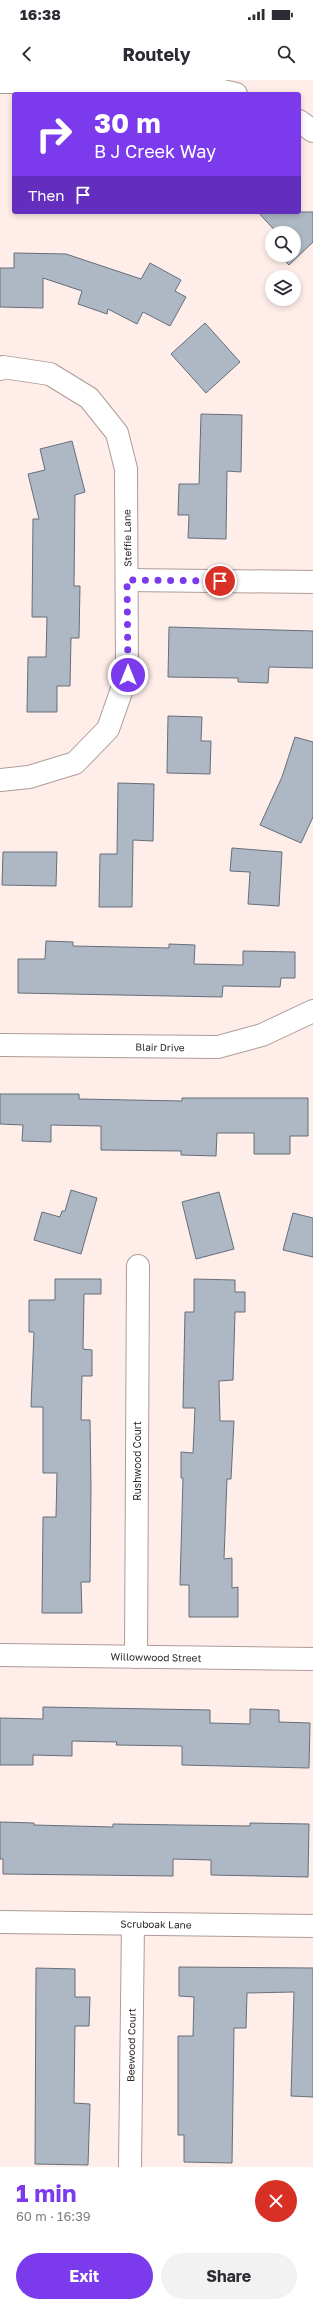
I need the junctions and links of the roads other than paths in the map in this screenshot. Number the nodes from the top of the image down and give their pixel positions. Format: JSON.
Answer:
{"nodes":[{"id":1,"x":0,"y":82,"type":"edge"},
{"id":2,"x":227,"y":92,"type":"edge"},
{"id":3,"x":301,"y":122,"type":"edge"},
{"id":4,"x":313,"y":131,"type":"edge"},
{"id":5,"x":0,"y":369,"type":"edge"},
{"id":6,"x":127,"y":580,"type":"junction"},
{"id":7,"x":313,"y":582,"type":"edge"},
{"id":8,"x":0,"y":780,"type":"edge"},
{"id":9,"x":313,"y":1012,"type":"edge"},
{"id":10,"x":0,"y":1045,"type":"edge"},
{"id":11,"x":138,"y":1266,"type":"dead end"},
{"id":12,"x":0,"y":1655,"type":"edge"},
{"id":13,"x":136,"y":1657,"type":"junction"},
{"id":14,"x":313,"y":1658,"type":"edge"},
{"id":15,"x":0,"y":1922,"type":"edge"},
{"id":16,"x":133,"y":1924,"type":"junction"},
{"id":17,"x":313,"y":1926,"type":"edge"},
{"id":18,"x":130,"y":2167,"type":"edge"}],
"edges":[{"from":1,"to":2,"type":"street"},
{"from":3,"to":4,"type":"street"},
{"from":5,"to":6,"type":"street","name":"Steffie Lane"},
{"from":6,"to":7,"type":"street"},
{"from":6,"to":8,"type":"street","name":"Steffie Lane"},
{"from":9,"to":10,"type":"street","name":"Blair Drive"},
{"from":11,"to":13,"type":"street","name":"Rushwood Court"},
{"from":12,"to":13,"type":"street","name":"Willowwood Street"},
{"from":13,"to":14,"type":"street","name":"Willowwood Street"},
{"from":15,"to":16,"type":"street","name":"Scruboak Lane"},
{"from":16,"to":17,"type":"street","name":"Scruboak Lane"},
{"from":16,"to":18,"type":"street","name":"Beewood Court"}]}
